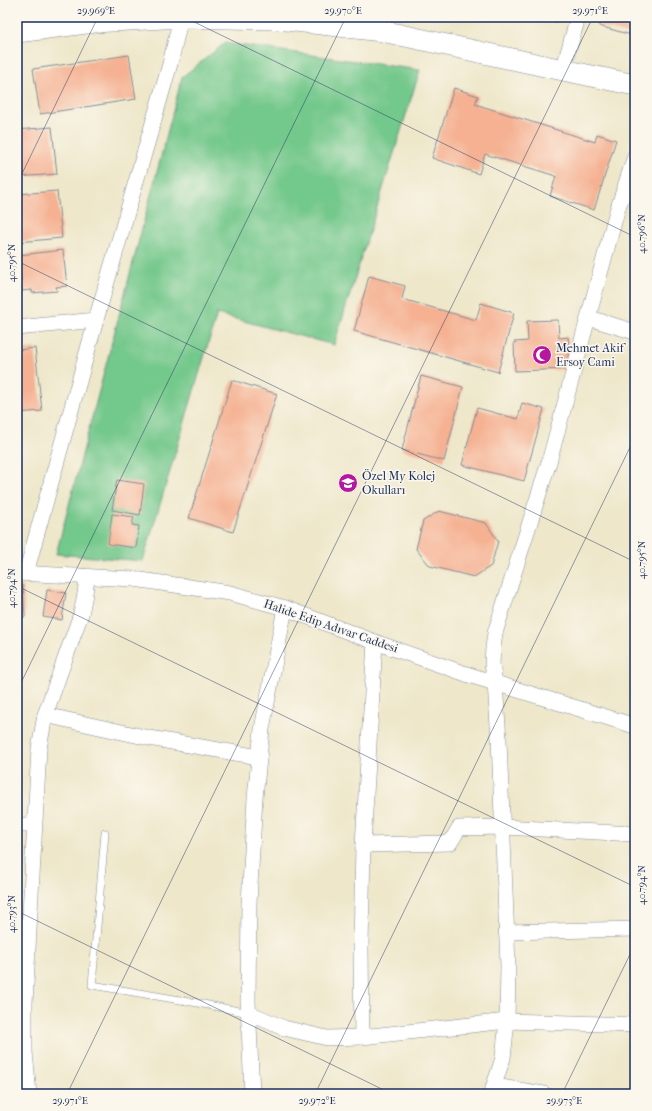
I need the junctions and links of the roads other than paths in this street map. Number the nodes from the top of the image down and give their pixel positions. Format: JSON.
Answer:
{"nodes":[{"id":1,"x":181,"y":17,"type":"edge"},
{"id":2,"x":578,"y":17,"type":"edge"},
{"id":3,"x":383,"y":24,"type":"edge"},
{"id":4,"x":17,"y":32,"type":"edge"},
{"id":5,"x":563,"y":70,"type":"junction"},
{"id":6,"x":635,"y":84,"type":"edge"},
{"id":7,"x":635,"y":156,"type":"edge"},
{"id":8,"x":589,"y":318,"type":"junction"},
{"id":9,"x":96,"y":320,"type":"junction"},
{"id":10,"x":17,"y":328,"type":"edge"},
{"id":11,"x":635,"y":332,"type":"edge"},
{"id":12,"x":22,"y":573,"type":"edge"},
{"id":13,"x":87,"y":576,"type":"junction"},
{"id":14,"x":285,"y":608,"type":"junction"},
{"id":15,"x":375,"y":642,"type":"junction"},
{"id":16,"x":495,"y":683,"type":"junction"},
{"id":17,"x":45,"y":715,"type":"junction"},
{"id":18,"x":635,"y":726,"type":"edge"},
{"id":19,"x":259,"y":758,"type":"junction"},
{"id":20,"x":17,"y":825,"type":"edge"},
{"id":21,"x":34,"y":825,"type":"junction"},
{"id":22,"x":502,"y":827,"type":"junction"},
{"id":23,"x":105,"y":833,"type":"dead end"},
{"id":24,"x":635,"y":834,"type":"edge"},
{"id":25,"x":363,"y":845,"type":"junction"},
{"id":26,"x":635,"y":929,"type":"edge"},
{"id":27,"x":506,"y":932,"type":"junction"},
{"id":28,"x":249,"y":1012,"type":"junction"},
{"id":29,"x":507,"y":1021,"type":"junction"},
{"id":30,"x":635,"y":1024,"type":"edge"},
{"id":31,"x":362,"y":1037,"type":"junction"},
{"id":32,"x":493,"y":1090,"type":"edge"},
{"id":33,"x":29,"y":1094,"type":"edge"},
{"id":34,"x":252,"y":1094,"type":"edge"},
{"id":35,"x":544,"y":1094,"type":"edge"}],
"edges":[{"from":1,"to":3,"type":"street"},
{"from":1,"to":4,"type":"street"},
{"from":1,"to":9,"type":"street"},
{"from":2,"to":5,"type":"street"},
{"from":3,"to":5,"type":"street"},
{"from":5,"to":6,"type":"street"},
{"from":7,"to":8,"type":"street"},
{"from":8,"to":11,"type":"street"},
{"from":8,"to":16,"type":"street"},
{"from":9,"to":10,"type":"street"},
{"from":9,"to":12,"type":"street"},
{"from":12,"to":13,"type":"street","name":"Halide Edip Adıvar Caddesi"},
{"from":13,"to":14,"type":"street","name":"Halide Edip Adıvar Caddesi"},
{"from":13,"to":17,"type":"street"},
{"from":14,"to":15,"type":"street","name":"Halide Edip Adıvar Caddesi"},
{"from":14,"to":19,"type":"street"},
{"from":15,"to":16,"type":"street","name":"Halide Edip Adıvar Caddesi"},
{"from":15,"to":25,"type":"street"},
{"from":16,"to":18,"type":"street","name":"Halide Edip Adıvar Caddesi"},
{"from":16,"to":22,"type":"street"},
{"from":17,"to":19,"type":"street"},
{"from":17,"to":21,"type":"street"},
{"from":19,"to":28,"type":"street"},
{"from":20,"to":21,"type":"street"},
{"from":21,"to":33,"type":"street"},
{"from":22,"to":24,"type":"street"},
{"from":22,"to":25,"type":"street"},
{"from":22,"to":27,"type":"street"},
{"from":23,"to":28,"type":"lane"},
{"from":25,"to":31,"type":"street"},
{"from":26,"to":27,"type":"street"},
{"from":27,"to":29,"type":"street"},
{"from":28,"to":31,"type":"street"},
{"from":28,"to":34,"type":"street"},
{"from":29,"to":30,"type":"street"},
{"from":29,"to":31,"type":"street"},
{"from":29,"to":32,"type":"street"},
{"from":32,"to":35,"type":"street"}]}
